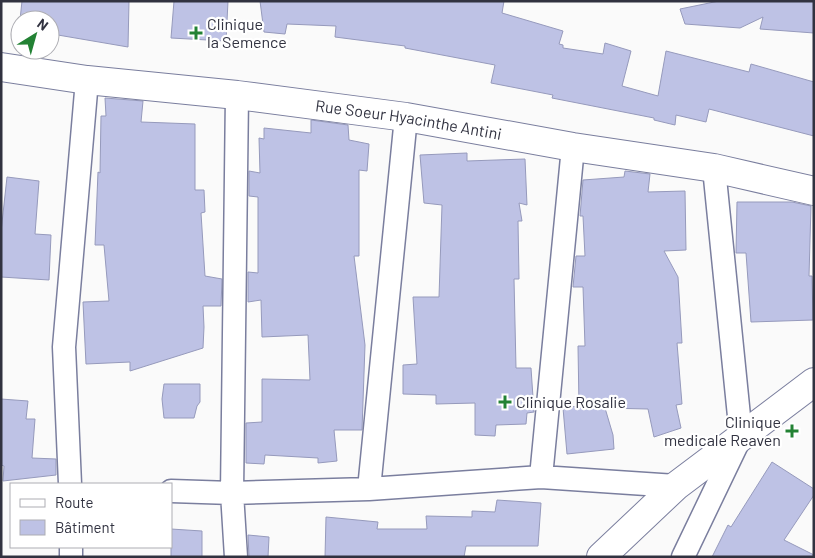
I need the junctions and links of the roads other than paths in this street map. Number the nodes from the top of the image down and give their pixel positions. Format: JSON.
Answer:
{"nodes":[{"id":1,"x":1,"y":67,"type":"edge"},
{"id":2,"x":87,"y":80,"type":"junction"},
{"id":3,"x":237,"y":95,"type":"junction"},
{"id":4,"x":406,"y":117,"type":"junction"},
{"id":5,"x":572,"y":147,"type":"junction"},
{"id":6,"x":714,"y":168,"type":"junction"},
{"id":7,"x":814,"y":191,"type":"edge"},
{"id":8,"x":814,"y":382,"type":"edge"},
{"id":9,"x":741,"y":436,"type":"junction"},
{"id":10,"x":541,"y":477,"type":"junction"},
{"id":11,"x":70,"y":483,"type":"edge"},
{"id":12,"x":676,"y":486,"type":"junction"},
{"id":13,"x":369,"y":490,"type":"junction"},
{"id":14,"x":172,"y":491,"type":"edge"},
{"id":15,"x":232,"y":493,"type":"junction"},
{"id":16,"x":236,"y":557,"type":"edge"},
{"id":17,"x":600,"y":557,"type":"edge"},
{"id":18,"x":684,"y":557,"type":"edge"}],
"edges":[{"from":1,"to":2,"type":"main road","name":"Rue Soeur Hyacinthe Antini"},
{"from":2,"to":3,"type":"main road","name":"Rue Soeur Hyacinthe Antini"},
{"from":2,"to":11,"type":"street"},
{"from":3,"to":4,"type":"main road","name":"Rue Soeur Hyacinthe Antini"},
{"from":3,"to":15,"type":"street"},
{"from":4,"to":5,"type":"main road","name":"Rue Soeur Hyacinthe Antini"},
{"from":4,"to":13,"type":"street"},
{"from":5,"to":6,"type":"main road","name":"Rue Soeur Hyacinthe Antini"},
{"from":5,"to":10,"type":"street"},
{"from":6,"to":7,"type":"main road","name":"Rue Soeur Hyacinthe Antini"},
{"from":6,"to":9,"type":"street"},
{"from":8,"to":9,"type":"main road"},
{"from":9,"to":12,"type":"main road"},
{"from":9,"to":18,"type":"street"},
{"from":10,"to":12,"type":"street"},
{"from":10,"to":13,"type":"street"},
{"from":12,"to":17,"type":"main road"},
{"from":13,"to":15,"type":"street"},
{"from":14,"to":15,"type":"street"},
{"from":15,"to":16,"type":"street"}]}
